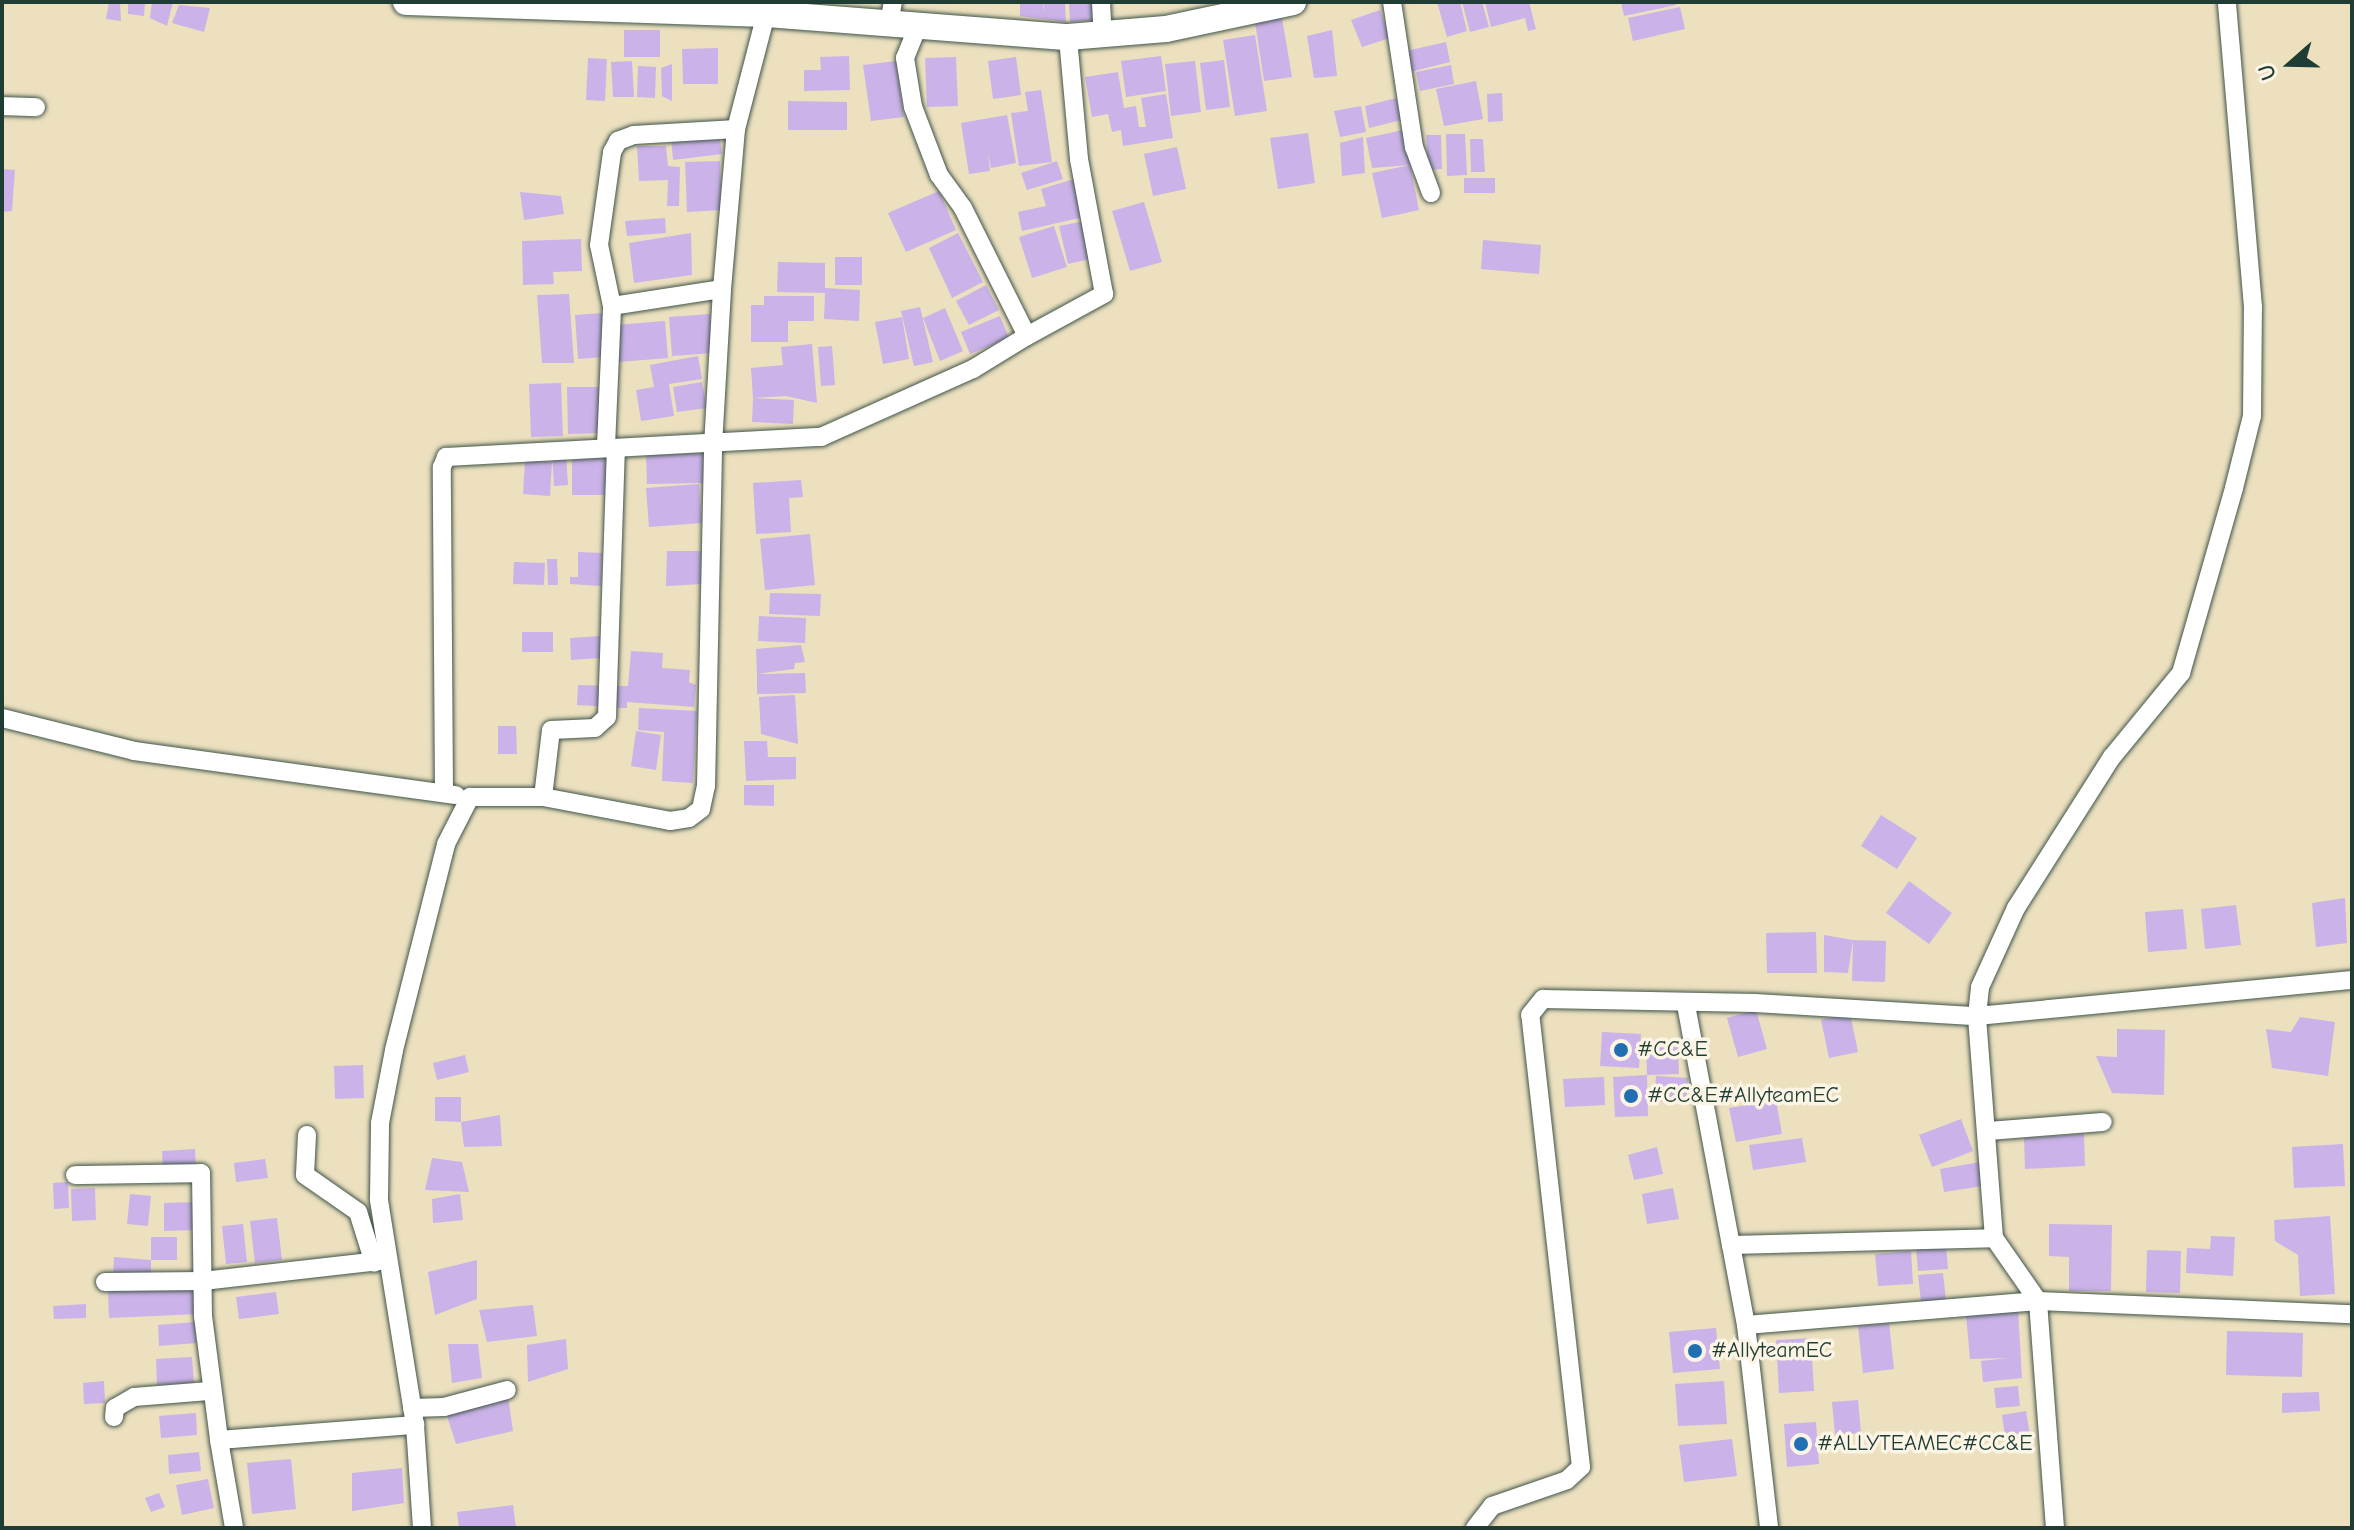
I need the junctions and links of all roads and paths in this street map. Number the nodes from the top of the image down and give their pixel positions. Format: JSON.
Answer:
{"nodes":[{"id":1,"x":406,"y":2,"type":"edge"},
{"id":2,"x":1101,"y":2,"type":"edge"},
{"id":3,"x":1293,"y":2,"type":"edge"},
{"id":4,"x":1392,"y":2,"type":"edge"},
{"id":5,"x":2227,"y":2,"type":"edge"},
{"id":6,"x":767,"y":8,"type":"edge"},
{"id":7,"x":891,"y":13,"type":"edge"},
{"id":8,"x":917,"y":28,"type":"junction"},
{"id":9,"x":1103,"y":35,"type":"junction"},
{"id":10,"x":1068,"y":37,"type":"junction"},
{"id":11,"x":2,"y":106,"type":"edge"},
{"id":12,"x":36,"y":107,"type":"dead end"},
{"id":13,"x":736,"y":129,"type":"junction"},
{"id":14,"x":1431,"y":193,"type":"dead end"},
{"id":15,"x":722,"y":289,"type":"junction"},
{"id":16,"x":612,"y":306,"type":"junction"},
{"id":17,"x":1027,"y":336,"type":"junction"},
{"id":18,"x":713,"y":446,"type":"junction"},
{"id":19,"x":611,"y":447,"type":"junction"},
{"id":20,"x":2,"y":718,"type":"edge"},
{"id":21,"x":444,"y":792,"type":"junction"},
{"id":22,"x":470,"y":797,"type":"junction"},
{"id":23,"x":543,"y":797,"type":"junction"},
{"id":24,"x":2352,"y":980,"type":"edge"},
{"id":25,"x":1686,"y":1005,"type":"junction"},
{"id":26,"x":1977,"y":1016,"type":"junction"},
{"id":27,"x":2103,"y":1122,"type":"dead end"},
{"id":28,"x":1988,"y":1131,"type":"junction"},
{"id":29,"x":307,"y":1135,"type":"dead end"},
{"id":30,"x":75,"y":1175,"type":"dead end"},
{"id":31,"x":1994,"y":1238,"type":"junction"},
{"id":32,"x":1731,"y":1245,"type":"junction"},
{"id":33,"x":381,"y":1262,"type":"junction"},
{"id":34,"x":203,"y":1281,"type":"junction"},
{"id":35,"x":105,"y":1282,"type":"dead end"},
{"id":36,"x":2038,"y":1301,"type":"junction"},
{"id":37,"x":2352,"y":1314,"type":"edge"},
{"id":38,"x":1746,"y":1325,"type":"junction"},
{"id":39,"x":507,"y":1390,"type":"dead end"},
{"id":40,"x":209,"y":1391,"type":"junction"},
{"id":41,"x":414,"y":1416,"type":"junction"},
{"id":42,"x":114,"y":1417,"type":"dead end"},
{"id":43,"x":219,"y":1440,"type":"junction"},
{"id":44,"x":234,"y":1528,"type":"edge"},
{"id":45,"x":422,"y":1528,"type":"edge"},
{"id":46,"x":1475,"y":1528,"type":"edge"},
{"id":47,"x":1769,"y":1528,"type":"edge"},
{"id":48,"x":2055,"y":1528,"type":"edge"}],
"edges":[{"from":1,"to":6,"type":"street"},
{"from":2,"to":9,"type":"street"},
{"from":3,"to":9,"type":"street"},
{"from":4,"to":14,"type":"street"},
{"from":5,"to":26,"type":"street"},
{"from":6,"to":7,"type":"street"},
{"from":6,"to":13,"type":"street"},
{"from":7,"to":8,"type":"street"},
{"from":8,"to":10,"type":"street"},
{"from":8,"to":17,"type":"street"},
{"from":9,"to":10,"type":"street"},
{"from":10,"to":17,"type":"street"},
{"from":11,"to":12,"type":"street"},
{"from":13,"to":15,"type":"street"},
{"from":13,"to":16,"type":"street"},
{"from":15,"to":16,"type":"street"},
{"from":15,"to":18,"type":"street"},
{"from":16,"to":19,"type":"street"},
{"from":17,"to":18,"type":"street"},
{"from":18,"to":19,"type":"street"},
{"from":18,"to":23,"type":"street"},
{"from":19,"to":21,"type":"street"},
{"from":19,"to":23,"type":"street"},
{"from":20,"to":21,"type":"street"},
{"from":21,"to":22,"type":"street"},
{"from":22,"to":23,"type":"street"},
{"from":22,"to":33,"type":"street"},
{"from":24,"to":26,"type":"street"},
{"from":25,"to":26,"type":"street"},
{"from":25,"to":32,"type":"street"},
{"from":25,"to":46,"type":"street"},
{"from":26,"to":28,"type":"street"},
{"from":27,"to":28,"type":"street"},
{"from":28,"to":31,"type":"street"},
{"from":29,"to":33,"type":"street"},
{"from":30,"to":34,"type":"street"},
{"from":31,"to":32,"type":"street"},
{"from":31,"to":36,"type":"street"},
{"from":32,"to":38,"type":"street"},
{"from":33,"to":34,"type":"street"},
{"from":33,"to":41,"type":"street"},
{"from":34,"to":35,"type":"street"},
{"from":34,"to":40,"type":"street"},
{"from":36,"to":37,"type":"street"},
{"from":36,"to":38,"type":"street"},
{"from":36,"to":48,"type":"street"},
{"from":38,"to":47,"type":"street"},
{"from":39,"to":41,"type":"street"},
{"from":40,"to":42,"type":"street"},
{"from":40,"to":43,"type":"street"},
{"from":41,"to":43,"type":"street"},
{"from":41,"to":45,"type":"street"},
{"from":43,"to":44,"type":"street"}]}
